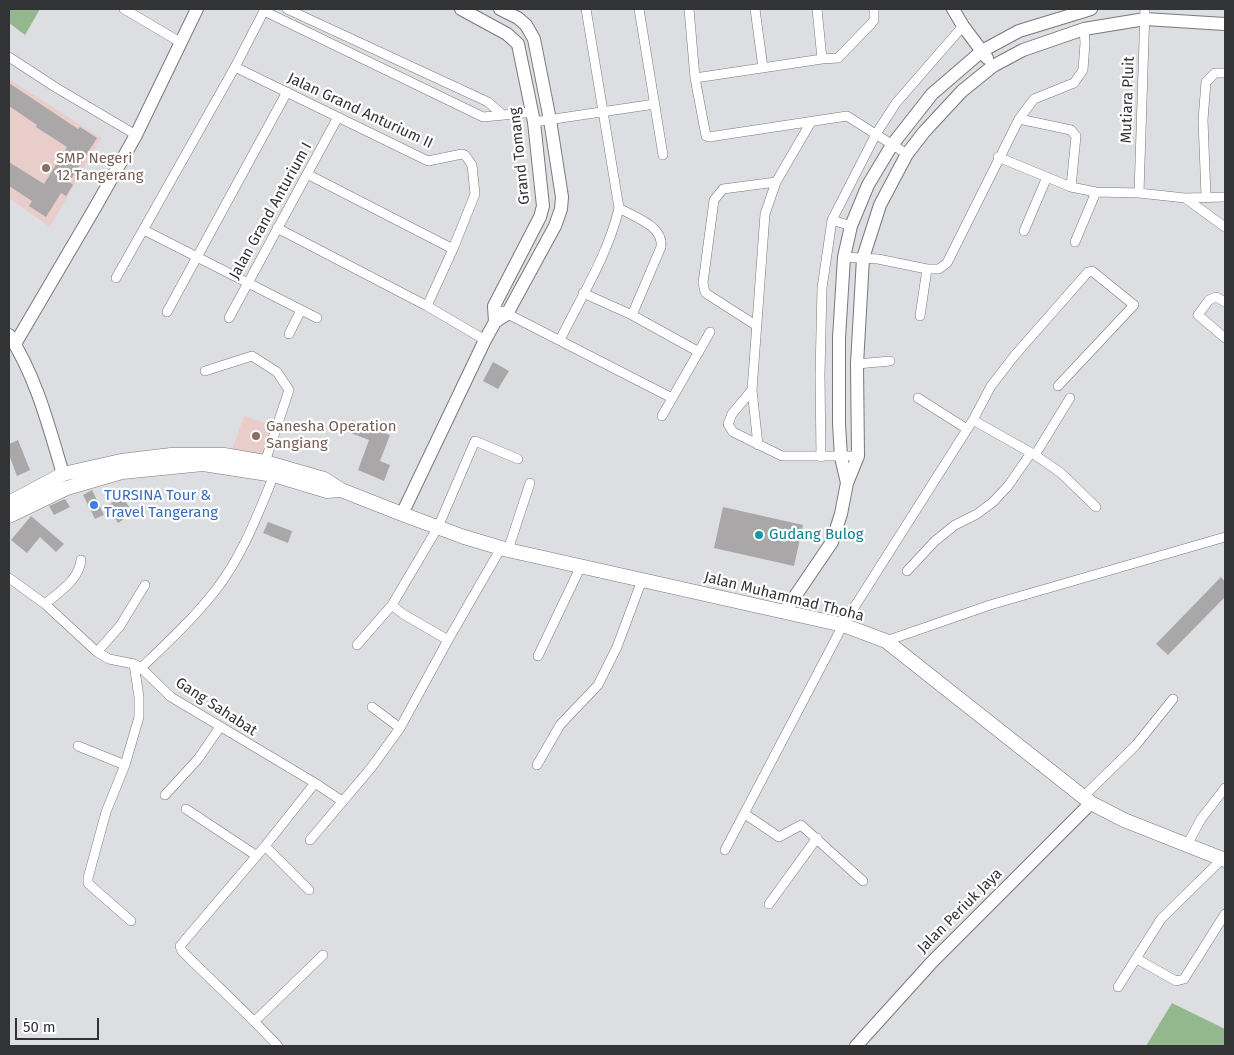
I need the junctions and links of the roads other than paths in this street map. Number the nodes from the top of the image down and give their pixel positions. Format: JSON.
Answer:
{"nodes":[{"id":1,"x":124,"y":9,"type":"edge"},
{"id":2,"x":197,"y":9,"type":"edge"},
{"id":3,"x":287,"y":9,"type":"edge"},
{"id":4,"x":462,"y":9,"type":"edge"},
{"id":5,"x":500,"y":9,"type":"edge"},
{"id":6,"x":586,"y":9,"type":"edge"},
{"id":7,"x":639,"y":9,"type":"edge"},
{"id":8,"x":689,"y":9,"type":"edge"},
{"id":9,"x":755,"y":9,"type":"edge"},
{"id":10,"x":817,"y":9,"type":"edge"},
{"id":11,"x":874,"y":9,"type":"edge"},
{"id":12,"x":953,"y":9,"type":"edge"},
{"id":13,"x":1091,"y":9,"type":"edge"},
{"id":14,"x":264,"y":10,"type":"edge"},
{"id":15,"x":1145,"y":14,"type":"edge"},
{"id":16,"x":1225,"y":24,"type":"edge"},
{"id":17,"x":963,"y":26,"type":"junction"},
{"id":18,"x":1084,"y":29,"type":"junction"},
{"id":19,"x":180,"y":42,"type":"junction"},
{"id":20,"x":360,"y":43,"type":"junction"},
{"id":21,"x":982,"y":51,"type":"junction"},
{"id":22,"x":355,"y":55,"type":"junction"},
{"id":23,"x":9,"y":57,"type":"edge"},
{"id":24,"x":822,"y":59,"type":"junction"},
{"id":25,"x":993,"y":66,"type":"junction"},
{"id":26,"x":235,"y":67,"type":"junction"},
{"id":27,"x":763,"y":68,"type":"junction"},
{"id":28,"x":1225,"y":74,"type":"edge"},
{"id":29,"x":695,"y":78,"type":"junction"},
{"id":30,"x":287,"y":92,"type":"junction"},
{"id":31,"x":488,"y":102,"type":"junction"},
{"id":32,"x":655,"y":104,"type":"junction"},
{"id":33,"x":603,"y":113,"type":"junction"},
{"id":34,"x":502,"y":115,"type":"junction"},
{"id":35,"x":338,"y":116,"type":"junction"},
{"id":36,"x":533,"y":116,"type":"junction"},
{"id":37,"x":483,"y":117,"type":"junction"},
{"id":38,"x":1019,"y":119,"type":"junction"},
{"id":39,"x":550,"y":120,"type":"junction"},
{"id":40,"x":811,"y":122,"type":"junction"},
{"id":41,"x":876,"y":134,"type":"junction"},
{"id":42,"x":136,"y":135,"type":"junction"},
{"id":43,"x":892,"y":145,"type":"junction"},
{"id":44,"x":907,"y":154,"type":"junction"},
{"id":45,"x":663,"y":155,"type":"dead end"},
{"id":46,"x":998,"y":157,"type":"junction"},
{"id":47,"x":307,"y":174,"type":"junction"},
{"id":48,"x":1047,"y":177,"type":"junction"},
{"id":49,"x":776,"y":182,"type":"junction"},
{"id":50,"x":1071,"y":187,"type":"junction"},
{"id":51,"x":1096,"y":192,"type":"junction"},
{"id":52,"x":1139,"y":193,"type":"junction"},
{"id":53,"x":1206,"y":196,"type":"junction"},
{"id":54,"x":1225,"y":197,"type":"edge"},
{"id":55,"x":1185,"y":198,"type":"junction"},
{"id":56,"x":619,"y":208,"type":"junction"},
{"id":57,"x":832,"y":220,"type":"junction"},
{"id":58,"x":851,"y":226,"type":"junction"},
{"id":59,"x":1225,"y":227,"type":"edge"},
{"id":60,"x":277,"y":228,"type":"junction"},
{"id":61,"x":144,"y":230,"type":"junction"},
{"id":62,"x":1024,"y":231,"type":"dead end"},
{"id":63,"x":1075,"y":242,"type":"dead end"},
{"id":64,"x":453,"y":249,"type":"junction"},
{"id":65,"x":196,"y":257,"type":"junction"},
{"id":66,"x":844,"y":257,"type":"junction"},
{"id":67,"x":863,"y":258,"type":"junction"},
{"id":68,"x":927,"y":269,"type":"junction"},
{"id":69,"x":116,"y":278,"type":"dead end"},
{"id":70,"x":248,"y":283,"type":"junction"},
{"id":71,"x":583,"y":293,"type":"junction"},
{"id":72,"x":1225,"y":302,"type":"edge"},
{"id":73,"x":427,"y":306,"type":"junction"},
{"id":74,"x":494,"y":306,"type":"junction"},
{"id":75,"x":301,"y":310,"type":"junction"},
{"id":76,"x":167,"y":312,"type":"dead end"},
{"id":77,"x":507,"y":314,"type":"junction"},
{"id":78,"x":632,"y":315,"type":"junction"},
{"id":79,"x":920,"y":316,"type":"dead end"},
{"id":80,"x":229,"y":318,"type":"dead end"},
{"id":81,"x":317,"y":318,"type":"dead end"},
{"id":82,"x":496,"y":322,"type":"junction"},
{"id":83,"x":757,"y":326,"type":"junction"},
{"id":84,"x":710,"y":332,"type":"dead end"},
{"id":85,"x":289,"y":334,"type":"dead end"},
{"id":86,"x":820,"y":338,"type":"junction"},
{"id":87,"x":839,"y":338,"type":"junction"},
{"id":88,"x":1225,"y":338,"type":"edge"},
{"id":89,"x":12,"y":339,"type":"edge"},
{"id":90,"x":485,"y":340,"type":"junction"},
{"id":91,"x":560,"y":340,"type":"junction"},
{"id":92,"x":699,"y":352,"type":"junction"},
{"id":93,"x":890,"y":361,"type":"dead end"},
{"id":94,"x":857,"y":364,"type":"junction"},
{"id":95,"x":205,"y":370,"type":"dead end"},
{"id":96,"x":1058,"y":386,"type":"dead end"},
{"id":97,"x":752,"y":390,"type":"junction"},
{"id":98,"x":672,"y":398,"type":"junction"},
{"id":99,"x":918,"y":398,"type":"dead end"},
{"id":100,"x":1070,"y":398,"type":"dead end"},
{"id":101,"x":662,"y":416,"type":"dead end"},
{"id":102,"x":972,"y":420,"type":"junction"},
{"id":103,"x":967,"y":429,"type":"junction"},
{"id":104,"x":758,"y":445,"type":"junction"},
{"id":105,"x":1033,"y":454,"type":"junction"},
{"id":106,"x":858,"y":456,"type":"junction"},
{"id":107,"x":821,"y":457,"type":"junction"},
{"id":108,"x":841,"y":457,"type":"junction"},
{"id":109,"x":518,"y":459,"type":"dead end"},
{"id":110,"x":265,"y":462,"type":"junction"},
{"id":111,"x":122,"y":466,"type":"junction"},
{"id":112,"x":63,"y":474,"type":"junction"},
{"id":113,"x":274,"y":475,"type":"junction"},
{"id":114,"x":848,"y":483,"type":"junction"},
{"id":115,"x":530,"y":484,"type":"dead end"},
{"id":116,"x":341,"y":490,"type":"junction"},
{"id":117,"x":9,"y":503,"type":"edge"},
{"id":118,"x":1096,"y":507,"type":"dead end"},
{"id":119,"x":402,"y":514,"type":"junction"},
{"id":120,"x":9,"y":516,"type":"edge"},
{"id":121,"x":438,"y":527,"type":"junction"},
{"id":122,"x":1225,"y":537,"type":"edge"},
{"id":123,"x":505,"y":549,"type":"junction"},
{"id":124,"x":81,"y":560,"type":"dead end"},
{"id":125,"x":581,"y":566,"type":"junction"},
{"id":126,"x":907,"y":571,"type":"dead end"},
{"id":127,"x":9,"y":578,"type":"edge"},
{"id":128,"x":642,"y":580,"type":"junction"},
{"id":129,"x":145,"y":585,"type":"dead end"},
{"id":130,"x":45,"y":604,"type":"junction"},
{"id":131,"x":392,"y":605,"type":"junction"},
{"id":132,"x":785,"y":611,"type":"junction"},
{"id":133,"x":843,"y":625,"type":"junction"},
{"id":134,"x":448,"y":640,"type":"junction"},
{"id":135,"x":886,"y":641,"type":"junction"},
{"id":136,"x":357,"y":644,"type":"dead end"},
{"id":137,"x":97,"y":652,"type":"junction"},
{"id":138,"x":538,"y":656,"type":"dead end"},
{"id":139,"x":138,"y":666,"type":"junction"},
{"id":140,"x":1173,"y":699,"type":"dead end"},
{"id":141,"x":372,"y":707,"type":"dead end"},
{"id":142,"x":220,"y":727,"type":"junction"},
{"id":143,"x":400,"y":728,"type":"junction"},
{"id":144,"x":78,"y":746,"type":"dead end"},
{"id":145,"x":125,"y":765,"type":"junction"},
{"id":146,"x":537,"y":765,"type":"dead end"},
{"id":147,"x":315,"y":783,"type":"junction"},
{"id":148,"x":1225,"y":788,"type":"edge"},
{"id":149,"x":165,"y":795,"type":"dead end"},
{"id":150,"x":1087,"y":800,"type":"junction"},
{"id":151,"x":342,"y":801,"type":"junction"},
{"id":152,"x":186,"y":810,"type":"dead end"},
{"id":153,"x":745,"y":814,"type":"junction"},
{"id":154,"x":817,"y":838,"type":"junction"},
{"id":155,"x":310,"y":840,"type":"dead end"},
{"id":156,"x":1187,"y":845,"type":"junction"},
{"id":157,"x":265,"y":846,"type":"junction"},
{"id":158,"x":725,"y":850,"type":"dead end"},
{"id":159,"x":257,"y":856,"type":"junction"},
{"id":160,"x":1223,"y":859,"type":"edge"},
{"id":161,"x":863,"y":881,"type":"dead end"},
{"id":162,"x":309,"y":890,"type":"dead end"},
{"id":163,"x":769,"y":904,"type":"dead end"},
{"id":164,"x":1225,"y":914,"type":"edge"},
{"id":165,"x":131,"y":921,"type":"dead end"},
{"id":166,"x":323,"y":955,"type":"dead end"},
{"id":167,"x":1137,"y":959,"type":"junction"},
{"id":168,"x":1118,"y":987,"type":"dead end"},
{"id":169,"x":255,"y":1021,"type":"junction"},
{"id":170,"x":278,"y":1046,"type":"edge"},
{"id":171,"x":856,"y":1046,"type":"edge"}],
"edges":[{"from":1,"to":19,"type":"street"},
{"from":2,"to":19,"type":"street"},
{"from":3,"to":20,"type":"street"},
{"from":4,"to":36,"type":"street","name":"Grand Tomang"},
{"from":5,"to":39,"type":"street"},
{"from":6,"to":33,"type":"street"},
{"from":7,"to":32,"type":"street"},
{"from":8,"to":29,"type":"street"},
{"from":9,"to":27,"type":"street"},
{"from":10,"to":24,"type":"street"},
{"from":11,"to":24,"type":"street"},
{"from":12,"to":17,"type":"street"},
{"from":13,"to":21,"type":"street"},
{"from":14,"to":22,"type":"street"},
{"from":14,"to":26,"type":"street"},
{"from":15,"to":16,"type":"street"},
{"from":15,"to":18,"type":"street"},
{"from":15,"to":52,"type":"street","name":"Mutiara Pluit"},
{"from":17,"to":21,"type":"street"},
{"from":17,"to":41,"type":"street"},
{"from":18,"to":25,"type":"street"},
{"from":18,"to":38,"type":"street"},
{"from":19,"to":42,"type":"street"},
{"from":20,"to":22,"type":"street"},
{"from":20,"to":31,"type":"street"},
{"from":21,"to":25,"type":"street"},
{"from":21,"to":43,"type":"street"},
{"from":22,"to":37,"type":"street"},
{"from":23,"to":42,"type":"street"},
{"from":24,"to":27,"type":"street"},
{"from":25,"to":44,"type":"street"},
{"from":26,"to":30,"type":"street","name":"Jalan Grand Anturium II"},
{"from":26,"to":61,"type":"street"},
{"from":27,"to":29,"type":"street"},
{"from":28,"to":53,"type":"street"},
{"from":29,"to":40,"type":"street"},
{"from":30,"to":35,"type":"street","name":"Jalan Grand Anturium II"},
{"from":30,"to":65,"type":"street"},
{"from":31,"to":34,"type":"street"},
{"from":31,"to":37,"type":"street"},
{"from":32,"to":33,"type":"street"},
{"from":32,"to":45,"type":"street"},
{"from":33,"to":39,"type":"street"},
{"from":33,"to":56,"type":"street"},
{"from":34,"to":36,"type":"street"},
{"from":34,"to":37,"type":"street"},
{"from":35,"to":47,"type":"street","name":"Jalan Grand Anturium I"},
{"from":35,"to":64,"type":"street","name":"Jalan Grand Anturium II"},
{"from":36,"to":39,"type":"street"},
{"from":36,"to":74,"type":"street","name":"Grand Tomang"},
{"from":38,"to":46,"type":"street"},
{"from":38,"to":50,"type":"street"},
{"from":39,"to":77,"type":"street"},
{"from":40,"to":41,"type":"street"},
{"from":40,"to":49,"type":"street"},
{"from":41,"to":43,"type":"street"},
{"from":41,"to":57,"type":"street"},
{"from":42,"to":89,"type":"street"},
{"from":43,"to":44,"type":"street"},
{"from":43,"to":58,"type":"street"},
{"from":44,"to":67,"type":"street"},
{"from":46,"to":48,"type":"street"},
{"from":46,"to":68,"type":"street"},
{"from":47,"to":60,"type":"street","name":"Jalan Grand Anturium I"},
{"from":47,"to":64,"type":"street"},
{"from":48,"to":50,"type":"street"},
{"from":48,"to":62,"type":"street"},
{"from":49,"to":83,"type":"street"},
{"from":49,"to":83,"type":"street"},
{"from":50,"to":51,"type":"street"},
{"from":51,"to":52,"type":"street"},
{"from":51,"to":63,"type":"street"},
{"from":52,"to":55,"type":"street"},
{"from":53,"to":54,"type":"street"},
{"from":53,"to":55,"type":"street"},
{"from":55,"to":59,"type":"street"},
{"from":56,"to":71,"type":"street"},
{"from":56,"to":78,"type":"street"},
{"from":57,"to":58,"type":"street"},
{"from":57,"to":86,"type":"street"},
{"from":58,"to":66,"type":"street"},
{"from":60,"to":70,"type":"street","name":"Jalan Grand Anturium I"},
{"from":60,"to":73,"type":"street"},
{"from":61,"to":65,"type":"street"},
{"from":61,"to":69,"type":"street"},
{"from":64,"to":73,"type":"street","name":"Jalan Grand Anturium II"},
{"from":65,"to":70,"type":"street"},
{"from":65,"to":76,"type":"street"},
{"from":66,"to":67,"type":"street"},
{"from":66,"to":87,"type":"street"},
{"from":67,"to":68,"type":"street"},
{"from":67,"to":94,"type":"street"},
{"from":68,"to":79,"type":"street"},
{"from":70,"to":75,"type":"street"},
{"from":70,"to":80,"type":"street","name":"Jalan Grand Anturium I"},
{"from":71,"to":78,"type":"street"},
{"from":71,"to":91,"type":"street"},
{"from":72,"to":88,"type":"street"},
{"from":73,"to":90,"type":"street"},
{"from":74,"to":77,"type":"street"},
{"from":74,"to":82,"type":"street"},
{"from":75,"to":81,"type":"street"},
{"from":75,"to":85,"type":"street"},
{"from":77,"to":82,"type":"street"},
{"from":77,"to":91,"type":"street"},
{"from":78,"to":92,"type":"street"},
{"from":82,"to":90,"type":"street"},
{"from":83,"to":97,"type":"street"},
{"from":84,"to":92,"type":"street"},
{"from":86,"to":87,"type":"street"},
{"from":86,"to":107,"type":"street"},
{"from":87,"to":108,"type":"street"},
{"from":89,"to":112,"type":"street"},
{"from":90,"to":119,"type":"street"},
{"from":91,"to":98,"type":"street"},
{"from":92,"to":98,"type":"street"},
{"from":93,"to":94,"type":"street"},
{"from":94,"to":106,"type":"street"},
{"from":95,"to":110,"type":"street"},
{"from":96,"to":102,"type":"street"},
{"from":97,"to":104,"type":"street"},
{"from":97,"to":104,"type":"street"},
{"from":98,"to":101,"type":"street"},
{"from":99,"to":103,"type":"street"},
{"from":100,"to":105,"type":"street"},
{"from":102,"to":103,"type":"street"},
{"from":102,"to":105,"type":"street"},
{"from":103,"to":133,"type":"street"},
{"from":104,"to":107,"type":"street"},
{"from":105,"to":118,"type":"street"},
{"from":105,"to":126,"type":"street"},
{"from":106,"to":108,"type":"street"},
{"from":106,"to":114,"type":"street"},
{"from":107,"to":108,"type":"street"},
{"from":108,"to":114,"type":"street"},
{"from":109,"to":121,"type":"street"},
{"from":110,"to":111,"type":"main road","name":"Jalan Muhammad Thoha"},
{"from":110,"to":116,"type":"main road","name":"Jalan Muhammad Thoha"},
{"from":111,"to":112,"type":"main road","name":"Jalan Muhammad Thoha"},
{"from":111,"to":113,"type":"main road","name":"Jalan Muhammad Thoha"},
{"from":111,"to":120,"type":"main road","name":"Jalan Muhammad Thoha"},
{"from":112,"to":117,"type":"main road","name":"Jalan Muhammad Thoha"},
{"from":113,"to":116,"type":"main road","name":"Jalan Muhammad Thoha"},
{"from":113,"to":139,"type":"street"},
{"from":114,"to":132,"type":"street"},
{"from":115,"to":123,"type":"street"},
{"from":116,"to":119,"type":"main road","name":"Jalan Muhammad Thoha"},
{"from":119,"to":121,"type":"main road","name":"Jalan Muhammad Thoha"},
{"from":121,"to":123,"type":"main road","name":"Jalan Muhammad Thoha"},
{"from":121,"to":131,"type":"street"},
{"from":122,"to":135,"type":"street"},
{"from":123,"to":125,"type":"main road","name":"Jalan Muhammad Thoha"},
{"from":123,"to":134,"type":"street"},
{"from":124,"to":130,"type":"street"},
{"from":125,"to":128,"type":"main road","name":"Jalan Muhammad Thoha"},
{"from":125,"to":138,"type":"street"},
{"from":127,"to":130,"type":"street"},
{"from":128,"to":132,"type":"main road","name":"Jalan Muhammad Thoha"},
{"from":128,"to":146,"type":"street"},
{"from":129,"to":137,"type":"street"},
{"from":130,"to":137,"type":"street"},
{"from":131,"to":134,"type":"street"},
{"from":131,"to":136,"type":"street"},
{"from":132,"to":133,"type":"main road","name":"Jalan Muhammad Thoha"},
{"from":133,"to":135,"type":"main road","name":"Jalan Muhammad Thoha"},
{"from":133,"to":153,"type":"street"},
{"from":134,"to":143,"type":"street"},
{"from":135,"to":150,"type":"main road","name":"Jalan Muhammad Thoha"},
{"from":137,"to":139,"type":"street"},
{"from":139,"to":142,"type":"street","name":"Gang Sahabat"},
{"from":139,"to":145,"type":"street"},
{"from":140,"to":150,"type":"street"},
{"from":141,"to":143,"type":"street"},
{"from":142,"to":147,"type":"street","name":"Gang Sahabat"},
{"from":142,"to":149,"type":"street"},
{"from":143,"to":151,"type":"street"},
{"from":144,"to":145,"type":"street"},
{"from":145,"to":165,"type":"street"},
{"from":147,"to":151,"type":"street","name":"Gang Sahabat"},
{"from":147,"to":157,"type":"street"},
{"from":148,"to":156,"type":"street"},
{"from":150,"to":156,"type":"main road","name":"Jalan Muhammad Thoha"},
{"from":150,"to":171,"type":"street","name":"Jalan Periuk Jaya"},
{"from":151,"to":155,"type":"street"},
{"from":152,"to":159,"type":"street"},
{"from":153,"to":154,"type":"street"},
{"from":153,"to":158,"type":"street"},
{"from":154,"to":161,"type":"street"},
{"from":154,"to":163,"type":"street"},
{"from":156,"to":160,"type":"main road","name":"Jalan Muhammad Thoha"},
{"from":157,"to":159,"type":"street"},
{"from":157,"to":162,"type":"street"},
{"from":159,"to":169,"type":"street"},
{"from":160,"to":167,"type":"street"},
{"from":164,"to":167,"type":"street"},
{"from":166,"to":169,"type":"street"},
{"from":167,"to":168,"type":"street"},
{"from":169,"to":170,"type":"street"}]}
